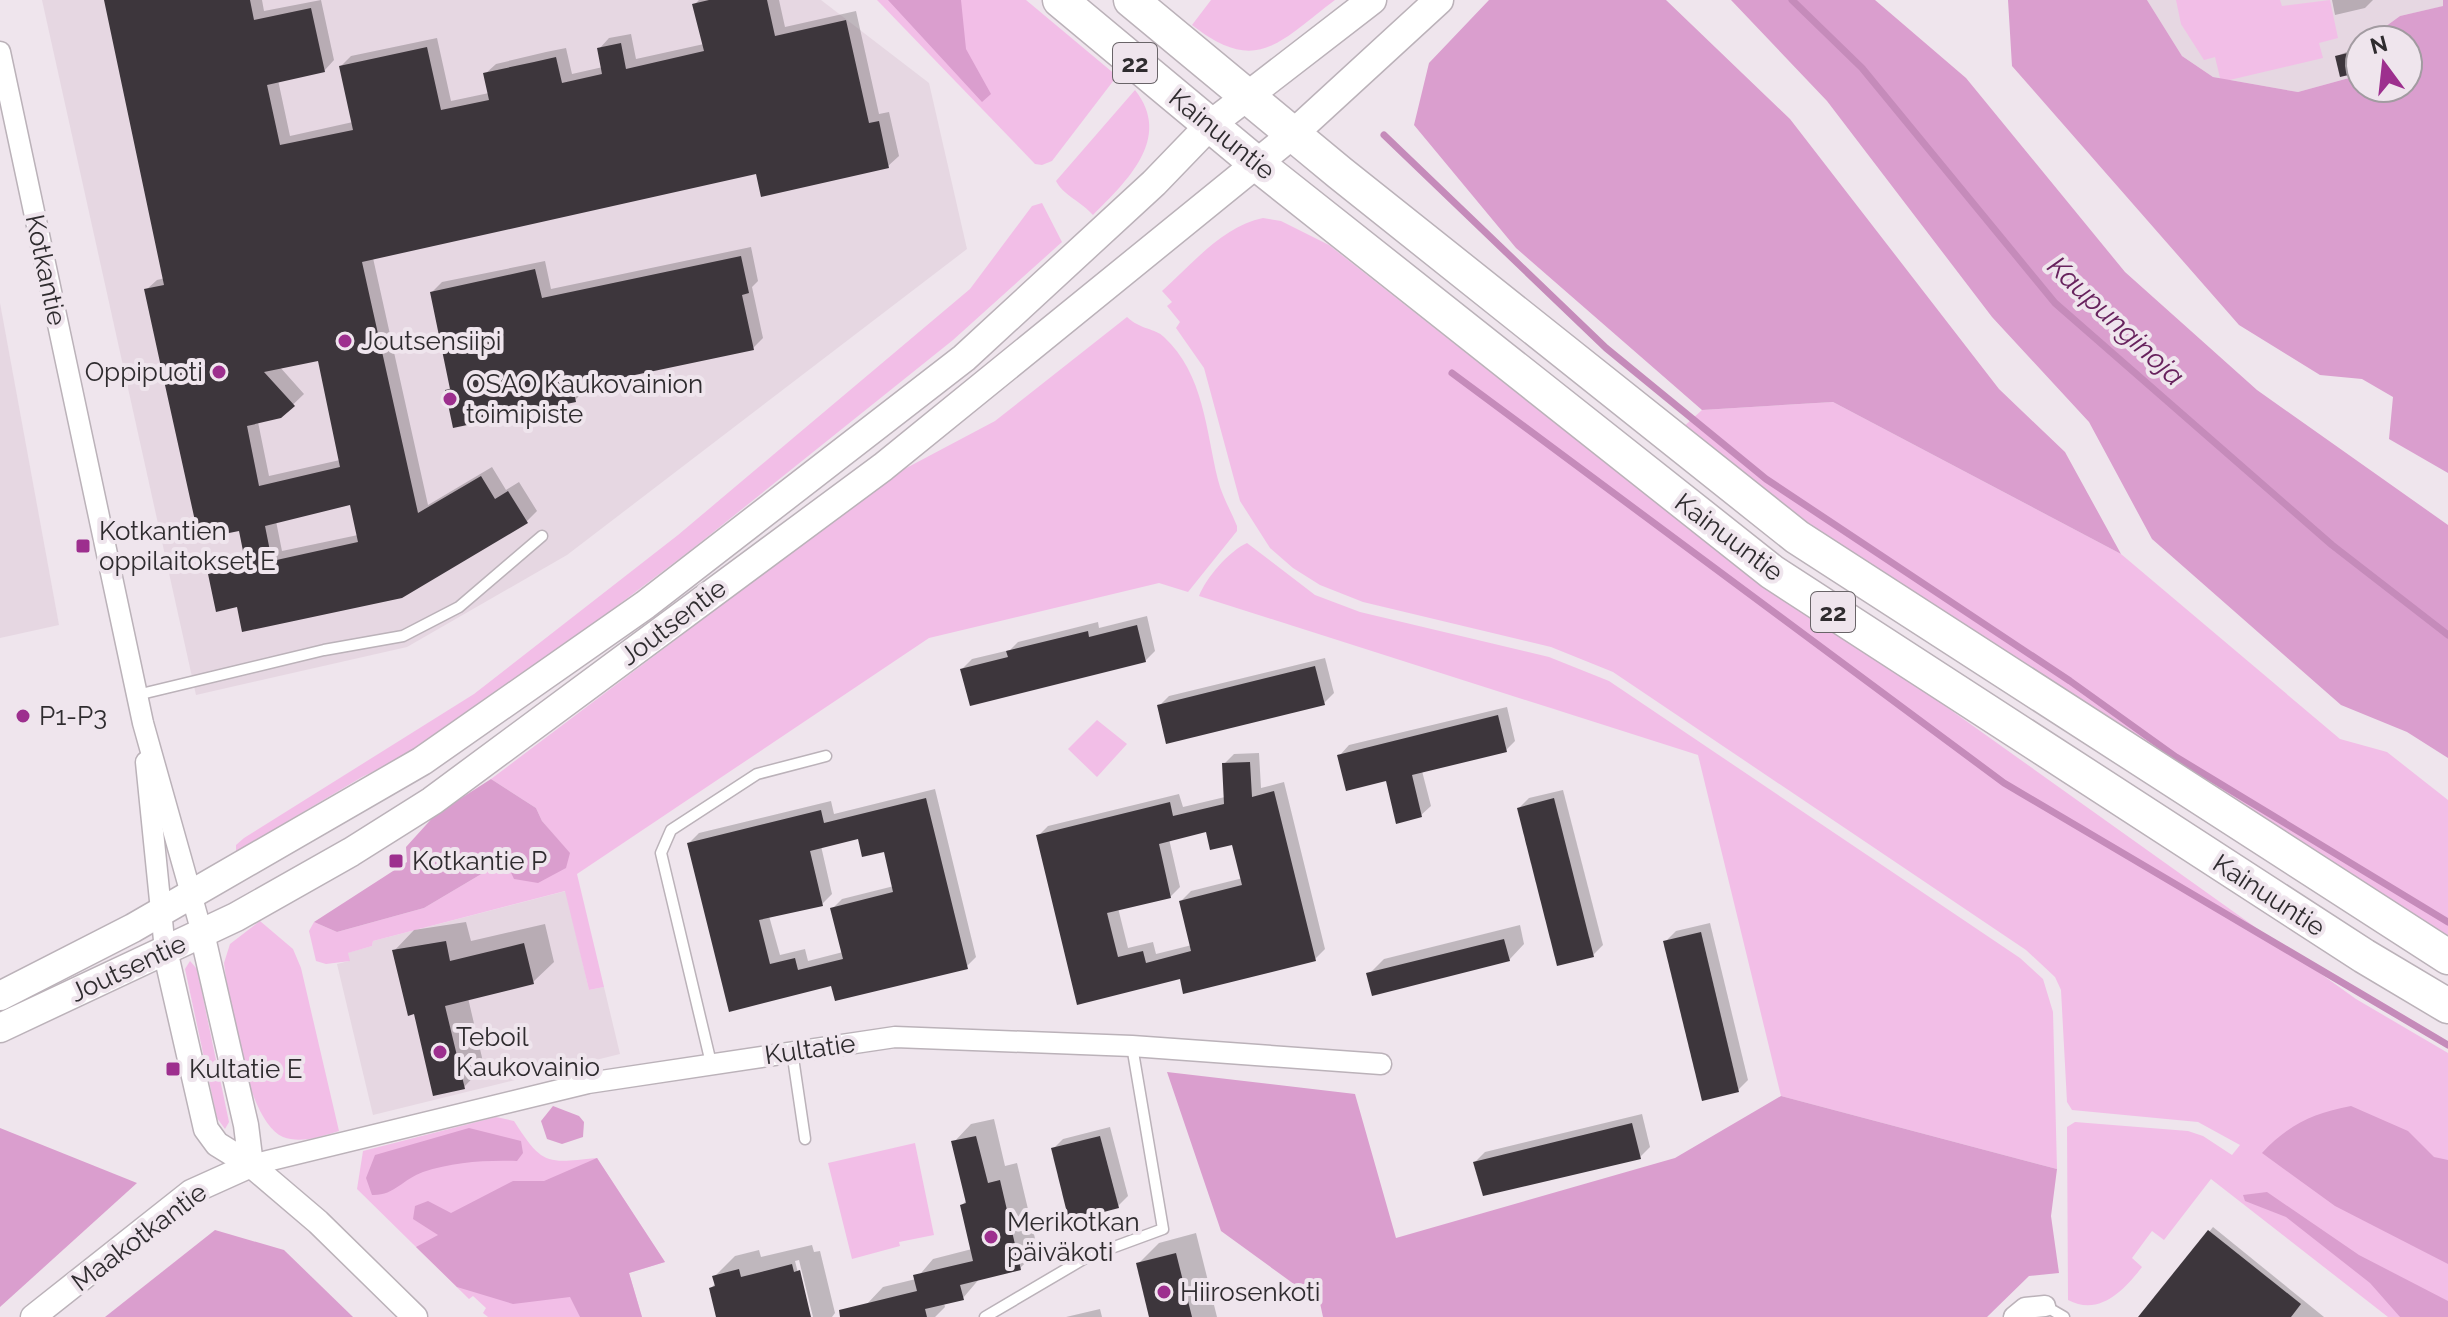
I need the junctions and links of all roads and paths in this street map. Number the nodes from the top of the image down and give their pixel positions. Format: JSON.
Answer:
{"nodes":[{"id":1,"x":1060,"y":0,"type":"edge"},
{"id":2,"x":1131,"y":0,"type":"edge"},
{"id":3,"x":1372,"y":0,"type":"edge"},
{"id":4,"x":1439,"y":0,"type":"edge"},
{"id":5,"x":0,"y":52,"type":"edge"},
{"id":6,"x":1245,"y":96,"type":"junction"},
{"id":7,"x":1210,"y":125,"type":"junction"},
{"id":8,"x":1293,"y":134,"type":"junction"},
{"id":9,"x":1257,"y":164,"type":"junction"},
{"id":10,"x":542,"y":536,"type":"dead end"},
{"id":11,"x":137,"y":695,"type":"junction"},
{"id":12,"x":143,"y":723,"type":"junction"},
{"id":13,"x":826,"y":756,"type":"dead end"},
{"id":14,"x":192,"y":894,"type":"junction"},
{"id":15,"x":160,"y":913,"type":"junction"},
{"id":16,"x":202,"y":933,"type":"junction"},
{"id":17,"x":165,"y":950,"type":"junction"},
{"id":18,"x":2448,"y":957,"type":"edge"},
{"id":19,"x":0,"y":996,"type":"edge"},
{"id":20,"x":2448,"y":1006,"type":"edge"},
{"id":21,"x":0,"y":1028,"type":"edge"},
{"id":22,"x":1132,"y":1046,"type":"junction"},
{"id":23,"x":792,"y":1051,"type":"junction"},
{"id":24,"x":711,"y":1063,"type":"junction"},
{"id":25,"x":1381,"y":1064,"type":"dead end"},
{"id":26,"x":805,"y":1139,"type":"dead end"},
{"id":27,"x":251,"y":1165,"type":"junction"},
{"id":28,"x":2045,"y":1306,"type":"joint"},
{"id":29,"x":33,"y":1317,"type":"edge"},
{"id":30,"x":415,"y":1317,"type":"edge"},
{"id":31,"x":985,"y":1317,"type":"edge"},
{"id":32,"x":2014,"y":1317,"type":"edge"},
{"id":33,"x":2064,"y":1317,"type":"edge"}],
"edges":[{"from":1,"to":7,"type":"highway","name":"Kainuuntie","number":"22"},
{"from":2,"to":6,"type":"highway","name":"Kainuuntie","number":"22"},
{"from":3,"to":6,"type":"main road","name":"Joutsentie"},
{"from":4,"to":8,"type":"main road","name":"Joutsentie"},
{"from":5,"to":11,"type":"street","name":"Kotkantie"},
{"from":6,"to":7,"type":"main road","name":"Joutsentie"},
{"from":6,"to":8,"type":"highway","name":"Kainuuntie","number":"22"},
{"from":7,"to":9,"type":"highway","name":"Kainuuntie","number":"22"},
{"from":7,"to":14,"type":"main road","name":"Joutsentie"},
{"from":8,"to":9,"type":"main road","name":"Joutsentie"},
{"from":8,"to":18,"type":"highway","name":"Kainuuntie","number":"22"},
{"from":9,"to":16,"type":"main road","name":"Joutsentie"},
{"from":9,"to":20,"type":"highway","name":"Kainuuntie","number":"22"},
{"from":10,"to":11,"type":"lane"},
{"from":11,"to":12,"type":"street","name":"Kotkantie"},
{"from":12,"to":14,"type":"street","name":"Kotkantie"},
{"from":12,"to":15,"type":"street","name":"Kotkantie"},
{"from":13,"to":24,"type":"lane"},
{"from":14,"to":15,"type":"main road","name":"Joutsentie"},
{"from":14,"to":16,"type":"street","name":"Kotkantie"},
{"from":15,"to":17,"type":"street","name":"Kotkantie"},
{"from":15,"to":19,"type":"main road","name":"Joutsentie"},
{"from":16,"to":17,"type":"main road","name":"Joutsentie"},
{"from":16,"to":27,"type":"street"},
{"from":17,"to":21,"type":"main road","name":"Joutsentie"},
{"from":17,"to":27,"type":"street"},
{"from":22,"to":23,"type":"street","name":"Kultatie"},
{"from":22,"to":25,"type":"street","name":"Kultatie"},
{"from":22,"to":31,"type":"lane"},
{"from":23,"to":24,"type":"street","name":"Kultatie"},
{"from":23,"to":26,"type":"lane"},
{"from":24,"to":27,"type":"street","name":"Kultatie"},
{"from":27,"to":29,"type":"street","name":"Maakotkantie"},
{"from":27,"to":30,"type":"street"},
{"from":28,"to":32,"type":"street"},
{"from":28,"to":33,"type":"lane"}]}
